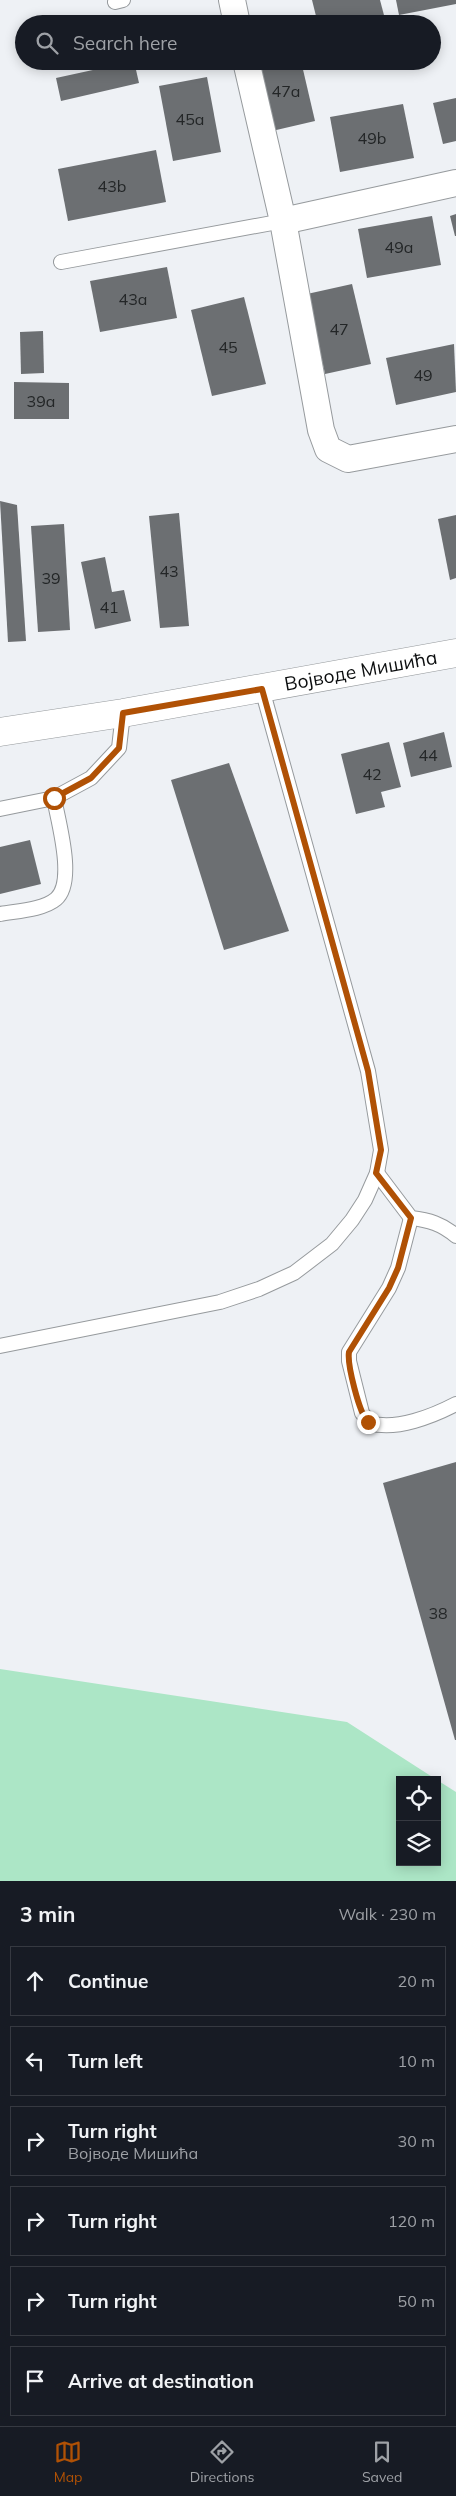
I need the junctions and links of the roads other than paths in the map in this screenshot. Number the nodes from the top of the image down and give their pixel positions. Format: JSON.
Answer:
{"nodes":[{"id":1,"x":232,"y":0,"type":"edge"},
{"id":2,"x":235,"y":15,"type":"edge"},
{"id":3,"x":248,"y":70,"type":"edge"},
{"id":4,"x":456,"y":183,"type":"edge"},
{"id":5,"x":283,"y":221,"type":"junction"},
{"id":6,"x":61,"y":262,"type":"dead end"},
{"id":7,"x":456,"y":439,"type":"edge"},
{"id":8,"x":456,"y":653,"type":"edge"},
{"id":9,"x":262,"y":689,"type":"junction"},
{"id":10,"x":123,"y":713,"type":"junction"},
{"id":11,"x":0,"y":732,"type":"edge"},
{"id":12,"x":54,"y":798,"type":"junction"},
{"id":13,"x":0,"y":808,"type":"edge"},
{"id":14,"x":0,"y":914,"type":"edge"},
{"id":15,"x":376,"y":1173,"type":"junction"},
{"id":16,"x":411,"y":1218,"type":"junction"},
{"id":17,"x":456,"y":1236,"type":"edge"},
{"id":18,"x":0,"y":1346,"type":"edge"},
{"id":19,"x":456,"y":1404,"type":"edge"}],
"edges":[{"from":1,"to":2,"type":"street"},
{"from":3,"to":5,"type":"street"},
{"from":4,"to":5,"type":"street"},
{"from":5,"to":6,"type":"lane"},
{"from":5,"to":7,"type":"street"},
{"from":8,"to":9,"type":"main road","name":"Војводе Мишића"},
{"from":9,"to":10,"type":"main road","name":"Војводе Мишића"},
{"from":9,"to":15,"type":"lane"},
{"from":10,"to":11,"type":"main road","name":"Војводе Мишића"},
{"from":10,"to":12,"type":"lane"},
{"from":12,"to":13,"type":"lane"},
{"from":12,"to":14,"type":"lane"},
{"from":15,"to":16,"type":"lane"},
{"from":15,"to":18,"type":"lane"},
{"from":16,"to":17,"type":"lane"},
{"from":16,"to":19,"type":"lane"}]}
